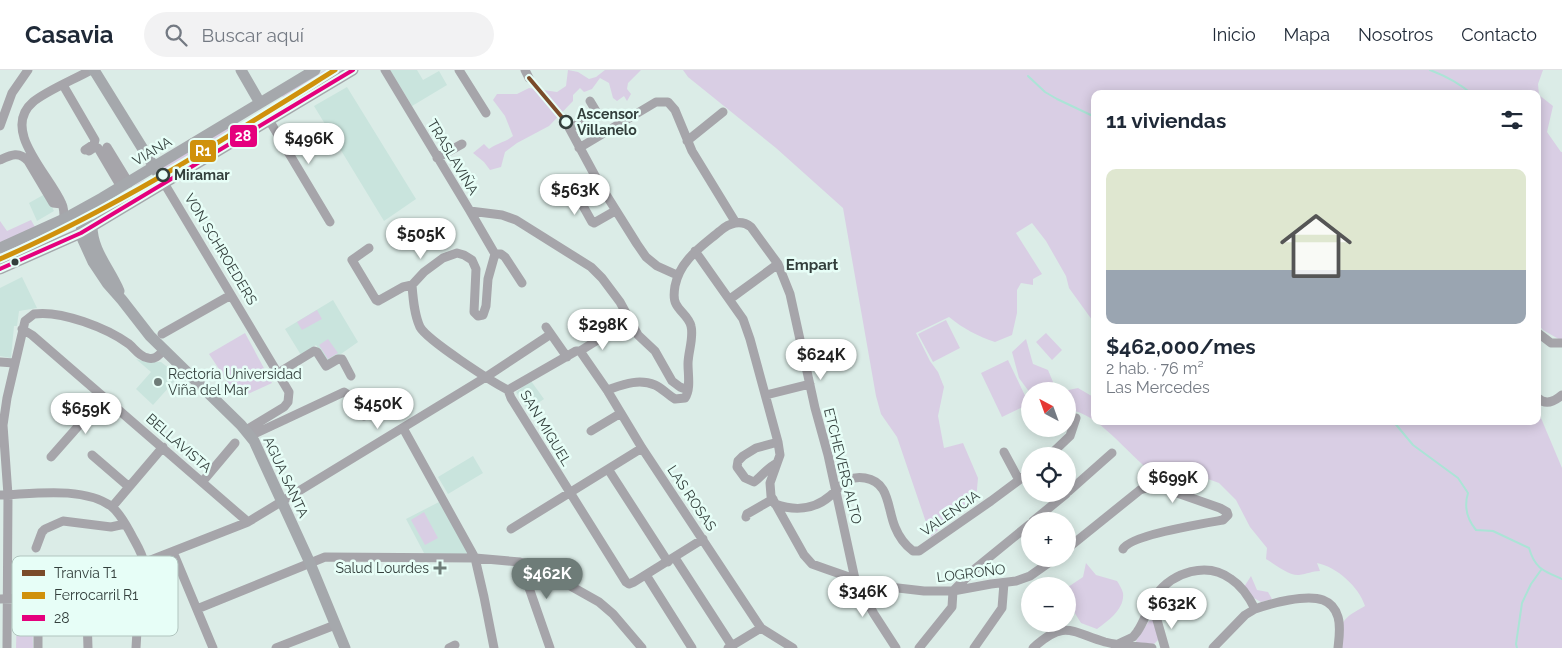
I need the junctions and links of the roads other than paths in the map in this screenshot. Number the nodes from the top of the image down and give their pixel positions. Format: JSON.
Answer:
{"nodes":[{"id":1,"x":28,"y":70,"type":"edge"},
{"id":2,"x":92,"y":70,"type":"edge"},
{"id":3,"x":241,"y":70,"type":"edge"},
{"id":4,"x":315,"y":70,"type":"edge"},
{"id":5,"x":353,"y":70,"type":"edge"},
{"id":6,"x":385,"y":70,"type":"edge"},
{"id":7,"x":459,"y":70,"type":"edge"},
{"id":8,"x":63,"y":85,"type":"junction"},
{"id":9,"x":590,"y":101,"type":"dead end"},
{"id":10,"x":260,"y":103,"type":"junction"},
{"id":11,"x":723,"y":112,"type":"dead end"},
{"id":12,"x":486,"y":113,"type":"dead end"},
{"id":13,"x":269,"y":120,"type":"junction"},
{"id":14,"x":0,"y":126,"type":"edge"},
{"id":15,"x":251,"y":131,"type":"junction"},
{"id":16,"x":687,"y":141,"type":"junction"},
{"id":17,"x":462,"y":144,"type":"dead end"},
{"id":18,"x":107,"y":146,"type":"dead end"},
{"id":19,"x":579,"y":148,"type":"junction"},
{"id":20,"x":437,"y":158,"type":"junction"},
{"id":21,"x":0,"y":160,"type":"edge"},
{"id":22,"x":154,"y":168,"type":"junction"},
{"id":23,"x":164,"y":183,"type":"junction"},
{"id":24,"x":125,"y":185,"type":"junction"},
{"id":25,"x":600,"y":185,"type":"junction"},
{"id":26,"x":102,"y":198,"type":"junction"},
{"id":27,"x":62,"y":204,"type":"junction"},
{"id":28,"x":615,"y":210,"type":"junction"},
{"id":29,"x":470,"y":211,"type":"junction"},
{"id":30,"x":64,"y":219,"type":"junction"},
{"id":31,"x":330,"y":222,"type":"dead end"},
{"id":32,"x":736,"y":222,"type":"junction"},
{"id":33,"x":92,"y":226,"type":"junction"},
{"id":34,"x":81,"y":232,"type":"junction"},
{"id":35,"x":0,"y":248,"type":"edge"},
{"id":36,"x":369,"y":248,"type":"dead end"},
{"id":37,"x":695,"y":251,"type":"junction"},
{"id":38,"x":496,"y":254,"type":"junction"},
{"id":39,"x":778,"y":264,"type":"junction"},
{"id":40,"x":0,"y":269,"type":"edge"},
{"id":41,"x":677,"y":275,"type":"junction"},
{"id":42,"x":522,"y":283,"type":"dead end"},
{"id":43,"x":412,"y":285,"type":"junction"},
{"id":44,"x":231,"y":295,"type":"junction"},
{"id":45,"x":730,"y":299,"type":"junction"},
{"id":46,"x":122,"y":300,"type":"junction"},
{"id":47,"x":22,"y":329,"type":"junction"},
{"id":48,"x":612,"y":331,"type":"dead end"},
{"id":49,"x":162,"y":334,"type":"dead end"},
{"id":50,"x":1541,"y":335,"type":"edge"},
{"id":51,"x":1562,"y":343,"type":"edge"},
{"id":52,"x":580,"y":351,"type":"junction"},
{"id":53,"x":160,"y":354,"type":"junction"},
{"id":54,"x":567,"y":356,"type":"junction"},
{"id":55,"x":0,"y":362,"type":"edge"},
{"id":56,"x":14,"y":363,"type":"junction"},
{"id":57,"x":278,"y":372,"type":"junction"},
{"id":58,"x":351,"y":376,"type":"dead end"},
{"id":59,"x":486,"y":377,"type":"junction"},
{"id":60,"x":810,"y":384,"type":"junction"},
{"id":61,"x":508,"y":390,"type":"junction"},
{"id":62,"x":607,"y":390,"type":"junction"},
{"id":63,"x":688,"y":390,"type":"junction"},
{"id":64,"x":766,"y":394,"type":"junction"},
{"id":65,"x":1562,"y":395,"type":"edge"},
{"id":66,"x":3,"y":397,"type":"edge"},
{"id":67,"x":104,"y":397,"type":"junction"},
{"id":68,"x":1541,"y":401,"type":"edge"},
{"id":69,"x":621,"y":413,"type":"junction"},
{"id":70,"x":364,"y":416,"type":"dead end"},
{"id":71,"x":403,"y":428,"type":"junction"},
{"id":72,"x":591,"y":431,"type":"dead end"},
{"id":73,"x":248,"y":433,"type":"junction"},
{"id":74,"x":1068,"y":438,"type":"edge"},
{"id":75,"x":235,"y":442,"type":"dead end"},
{"id":76,"x":778,"y":442,"type":"junction"},
{"id":77,"x":163,"y":446,"type":"junction"},
{"id":78,"x":1058,"y":447,"type":"edge"},
{"id":79,"x":642,"y":448,"type":"junction"},
{"id":80,"x":1004,"y":452,"type":"dead end"},
{"id":81,"x":1112,"y":453,"type":"dead end"},
{"id":82,"x":92,"y":454,"type":"dead end"},
{"id":83,"x":3,"y":456,"type":"edge"},
{"id":84,"x":51,"y":457,"type":"dead end"},
{"id":85,"x":777,"y":463,"type":"junction"},
{"id":86,"x":608,"y":469,"type":"junction"},
{"id":87,"x":1020,"y":480,"type":"joint"},
{"id":88,"x":203,"y":481,"type":"junction"},
{"id":89,"x":1076,"y":485,"type":"edge"},
{"id":90,"x":128,"y":486,"type":"junction"},
{"id":91,"x":836,"y":489,"type":"junction"},
{"id":92,"x":569,"y":493,"type":"junction"},
{"id":93,"x":4,"y":495,"type":"edge"},
{"id":94,"x":282,"y":502,"type":"junction"},
{"id":95,"x":774,"y":502,"type":"junction"},
{"id":96,"x":1056,"y":502,"type":"edge"},
{"id":97,"x":112,"y":507,"type":"junction"},
{"id":98,"x":1044,"y":512,"type":"edge"},
{"id":99,"x":746,"y":517,"type":"dead end"},
{"id":100,"x":248,"y":522,"type":"junction"},
{"id":101,"x":125,"y":524,"type":"junction"},
{"id":102,"x":512,"y":529,"type":"dead end"},
{"id":103,"x":1021,"y":531,"type":"edge"},
{"id":104,"x":703,"y":539,"type":"junction"},
{"id":105,"x":1076,"y":542,"type":"edge"},
{"id":106,"x":36,"y":548,"type":"dead end"},
{"id":107,"x":1123,"y":549,"type":"dead end"},
{"id":108,"x":173,"y":552,"type":"junction"},
{"id":109,"x":478,"y":555,"type":"junction"},
{"id":110,"x":142,"y":556,"type":"edge"},
{"id":111,"x":162,"y":556,"type":"edge"},
{"id":112,"x":175,"y":556,"type":"edge"},
{"id":113,"x":671,"y":560,"type":"junction"},
{"id":114,"x":520,"y":562,"type":"junction"},
{"id":115,"x":310,"y":563,"type":"junction"},
{"id":116,"x":178,"y":564,"type":"edge"},
{"id":117,"x":1043,"y":567,"type":"edge"},
{"id":118,"x":646,"y":575,"type":"junction"},
{"id":119,"x":855,"y":579,"type":"junction"},
{"id":120,"x":1004,"y":583,"type":"junction"},
{"id":121,"x":953,"y":591,"type":"junction"},
{"id":122,"x":1154,"y":601,"type":"junction"},
{"id":123,"x":197,"y":609,"type":"junction"},
{"id":124,"x":1255,"y":609,"type":"junction"},
{"id":125,"x":1156,"y":618,"type":"junction"},
{"id":126,"x":1144,"y":621,"type":"junction"},
{"id":127,"x":335,"y":625,"type":"junction"},
{"id":128,"x":761,"y":628,"type":"junction"},
{"id":129,"x":1133,"y":641,"type":"junction"},
{"id":130,"x":1164,"y":644,"type":"edge"},
{"id":131,"x":730,"y":647,"type":"edge"},
{"id":132,"x":893,"y":647,"type":"edge"},
{"id":133,"x":7,"y":648,"type":"edge"},
{"id":134,"x":214,"y":648,"type":"edge"},
{"id":135,"x":276,"y":648,"type":"edge"},
{"id":136,"x":344,"y":648,"type":"edge"},
{"id":137,"x":494,"y":648,"type":"edge"},
{"id":138,"x":550,"y":648,"type":"edge"},
{"id":139,"x":642,"y":648,"type":"edge"},
{"id":140,"x":692,"y":648,"type":"edge"},
{"id":141,"x":793,"y":648,"type":"edge"},
{"id":142,"x":919,"y":648,"type":"edge"},
{"id":143,"x":974,"y":648,"type":"edge"},
{"id":144,"x":1034,"y":648,"type":"edge"},
{"id":145,"x":1152,"y":648,"type":"edge"},
{"id":146,"x":1213,"y":648,"type":"edge"},
{"id":147,"x":1338,"y":648,"type":"edge"}],
"edges":[{"from":1,"to":14,"type":"street"},
{"from":2,"to":8,"type":"street"},
{"from":2,"to":22,"type":"main road","name":"VON SCHROEDERS"},
{"from":3,"to":10,"type":"main road"},
{"from":4,"to":10,"type":"main road","name":"VIANA"},
{"from":5,"to":13,"type":"main road"},
{"from":6,"to":20,"type":"street","name":"TRASLAVIÑA"},
{"from":7,"to":12,"type":"street"},
{"from":8,"to":24,"type":"street"},
{"from":8,"to":27,"type":"street"},
{"from":9,"to":19,"type":"street"},
{"from":10,"to":15,"type":"main road"},
{"from":10,"to":22,"type":"main road","name":"VIANA"},
{"from":11,"to":16,"type":"street"},
{"from":13,"to":15,"type":"main road"},
{"from":13,"to":31,"type":"street"},
{"from":15,"to":23,"type":"main road"},
{"from":16,"to":19,"type":"street","name":"ETCHEVERS ALTO"},
{"from":16,"to":32,"type":"street","name":"ETCHEVERS ALTO"},
{"from":17,"to":20,"type":"street"},
{"from":18,"to":24,"type":"street"},
{"from":19,"to":25,"type":"street"},
{"from":20,"to":29,"type":"street","name":"TRASLAVIÑA"},
{"from":21,"to":27,"type":"street"},
{"from":22,"to":23,"type":"main road","name":"VON SCHROEDERS"},
{"from":22,"to":24,"type":"main road","name":"VIANA"},
{"from":23,"to":33,"type":"main road"},
{"from":23,"to":44,"type":"street","name":"VON SCHROEDERS"},
{"from":24,"to":26,"type":"main road","name":"VIANA"},
{"from":25,"to":28,"type":"street"},
{"from":25,"to":28,"type":"street"},
{"from":26,"to":30,"type":"main road","name":"VIANA"},
{"from":26,"to":34,"type":"main road"},
{"from":27,"to":30,"type":"street"},
{"from":28,"to":41,"type":"street"},
{"from":29,"to":38,"type":"street"},
{"from":29,"to":63,"type":"street","name":"TRASLAVIÑA"},
{"from":30,"to":35,"type":"main road","name":"VIANA"},
{"from":32,"to":37,"type":"street"},
{"from":32,"to":39,"type":"street","name":"ETCHEVERS ALTO"},
{"from":33,"to":34,"type":"main road"},
{"from":33,"to":46,"type":"main road","name":"AGUA SANTA"},
{"from":34,"to":40,"type":"main road"},
{"from":34,"to":46,"type":"main road","name":"AGUA SANTA"},
{"from":36,"to":43,"type":"street"},
{"from":37,"to":41,"type":"street"},
{"from":37,"to":45,"type":"street"},
{"from":38,"to":42,"type":"street"},
{"from":38,"to":43,"type":"street"},
{"from":39,"to":45,"type":"street"},
{"from":39,"to":60,"type":"street","name":"ETCHEVERS ALTO"},
{"from":41,"to":63,"type":"street"},
{"from":43,"to":59,"type":"street","name":"SAN MIGUEL"},
{"from":44,"to":49,"type":"street"},
{"from":44,"to":57,"type":"street","name":"VON SCHROEDERS"},
{"from":45,"to":64,"type":"street"},
{"from":46,"to":53,"type":"main road","name":"AGUA SANTA"},
{"from":47,"to":53,"type":"street"},
{"from":47,"to":56,"type":"street"},
{"from":47,"to":67,"type":"street","name":"BELLAVISTA"},
{"from":48,"to":52,"type":"street"},
{"from":50,"to":51,"type":"street"},
{"from":52,"to":54,"type":"street"},
{"from":52,"to":62,"type":"street","name":"LAS ROSAS"},
{"from":53,"to":73,"type":"main road","name":"AGUA SANTA"},
{"from":54,"to":59,"type":"street"},
{"from":54,"to":61,"type":"street"},
{"from":55,"to":56,"type":"street"},
{"from":56,"to":66,"type":"street"},
{"from":57,"to":58,"type":"street"},
{"from":57,"to":73,"type":"street","name":"VON SCHROEDERS"},
{"from":59,"to":61,"type":"street","name":"SAN MIGUEL"},
{"from":59,"to":71,"type":"street"},
{"from":60,"to":64,"type":"street"},
{"from":60,"to":91,"type":"street","name":"ETCHEVERS ALTO"},
{"from":61,"to":92,"type":"street","name":"SAN MIGUEL"},
{"from":62,"to":63,"type":"street"},
{"from":62,"to":69,"type":"street","name":"LAS ROSAS"},
{"from":64,"to":76,"type":"street"},
{"from":65,"to":68,"type":"street"},
{"from":66,"to":83,"type":"street"},
{"from":67,"to":77,"type":"street","name":"BELLAVISTA"},
{"from":67,"to":84,"type":"street"},
{"from":69,"to":72,"type":"street"},
{"from":69,"to":79,"type":"street","name":"LAS ROSAS"},
{"from":70,"to":73,"type":"street"},
{"from":71,"to":94,"type":"street"},
{"from":71,"to":109,"type":"street"},
{"from":73,"to":94,"type":"main road","name":"AGUA SANTA"},
{"from":74,"to":78,"type":"street"},
{"from":75,"to":88,"type":"street"},
{"from":76,"to":85,"type":"street"},
{"from":76,"to":85,"type":"street"},
{"from":77,"to":88,"type":"street","name":"BELLAVISTA"},
{"from":77,"to":90,"type":"street"},
{"from":79,"to":86,"type":"street"},
{"from":79,"to":104,"type":"street","name":"LAS ROSAS"},
{"from":80,"to":87,"type":"street"},
{"from":81,"to":89,"type":"street"},
{"from":82,"to":90,"type":"street"},
{"from":83,"to":93,"type":"street"},
{"from":85,"to":95,"type":"street"},
{"from":86,"to":92,"type":"street"},
{"from":86,"to":113,"type":"street"},
{"from":87,"to":91,"type":"street","name":"VALENCIA"},
{"from":88,"to":100,"type":"street","name":"BELLAVISTA"},
{"from":90,"to":97,"type":"street"},
{"from":91,"to":95,"type":"street"},
{"from":91,"to":119,"type":"street","name":"ETCHEVERS ALTO"},
{"from":92,"to":102,"type":"street"},
{"from":92,"to":118,"type":"street","name":"SAN MIGUEL"},
{"from":93,"to":97,"type":"street"},
{"from":93,"to":133,"type":"street"},
{"from":94,"to":100,"type":"street"},
{"from":94,"to":115,"type":"main road","name":"AGUA SANTA"},
{"from":95,"to":99,"type":"street"},
{"from":95,"to":119,"type":"street","name":"LOGROÑO"},
{"from":96,"to":98,"type":"street"},
{"from":97,"to":101,"type":"street"},
{"from":100,"to":108,"type":"street"},
{"from":101,"to":106,"type":"street"},
{"from":101,"to":110,"type":"street"},
{"from":103,"to":121,"type":"street"},
{"from":104,"to":113,"type":"street"},
{"from":104,"to":128,"type":"street","name":"LAS ROSAS"},
{"from":105,"to":107,"type":"street"},
{"from":108,"to":111,"type":"street"},
{"from":108,"to":112,"type":"street"},
{"from":109,"to":114,"type":"street"},
{"from":109,"to":115,"type":"street"},
{"from":109,"to":137,"type":"street"},
{"from":113,"to":118,"type":"street"},
{"from":113,"to":131,"type":"street"},
{"from":114,"to":138,"type":"street"},
{"from":114,"to":139,"type":"street"},
{"from":115,"to":123,"type":"street"},
{"from":115,"to":127,"type":"main road","name":"AGUA SANTA"},
{"from":116,"to":123,"type":"street"},
{"from":117,"to":120,"type":"street","name":"LOGROÑO"},
{"from":118,"to":140,"type":"street"},
{"from":119,"to":121,"type":"street","name":"LOGROÑO"},
{"from":119,"to":132,"type":"street","name":"ETCHEVERS ALTO"},
{"from":120,"to":121,"type":"street","name":"LOGROÑO"},
{"from":120,"to":143,"type":"street"},
{"from":121,"to":142,"type":"street"},
{"from":122,"to":124,"type":"street"},
{"from":122,"to":125,"type":"street"},
{"from":122,"to":126,"type":"street"},
{"from":123,"to":134,"type":"street"},
{"from":124,"to":146,"type":"street"},
{"from":124,"to":147,"type":"street"},
{"from":125,"to":126,"type":"street"},
{"from":125,"to":130,"type":"street"},
{"from":126,"to":129,"type":"street"},
{"from":127,"to":135,"type":"street"},
{"from":127,"to":136,"type":"main road","name":"AGUA SANTA"},
{"from":128,"to":131,"type":"street"},
{"from":128,"to":141,"type":"street","name":"LAS ROSAS"},
{"from":129,"to":144,"type":"street"},
{"from":129,"to":145,"type":"street"},
{"from":130,"to":145,"type":"street"}]}
